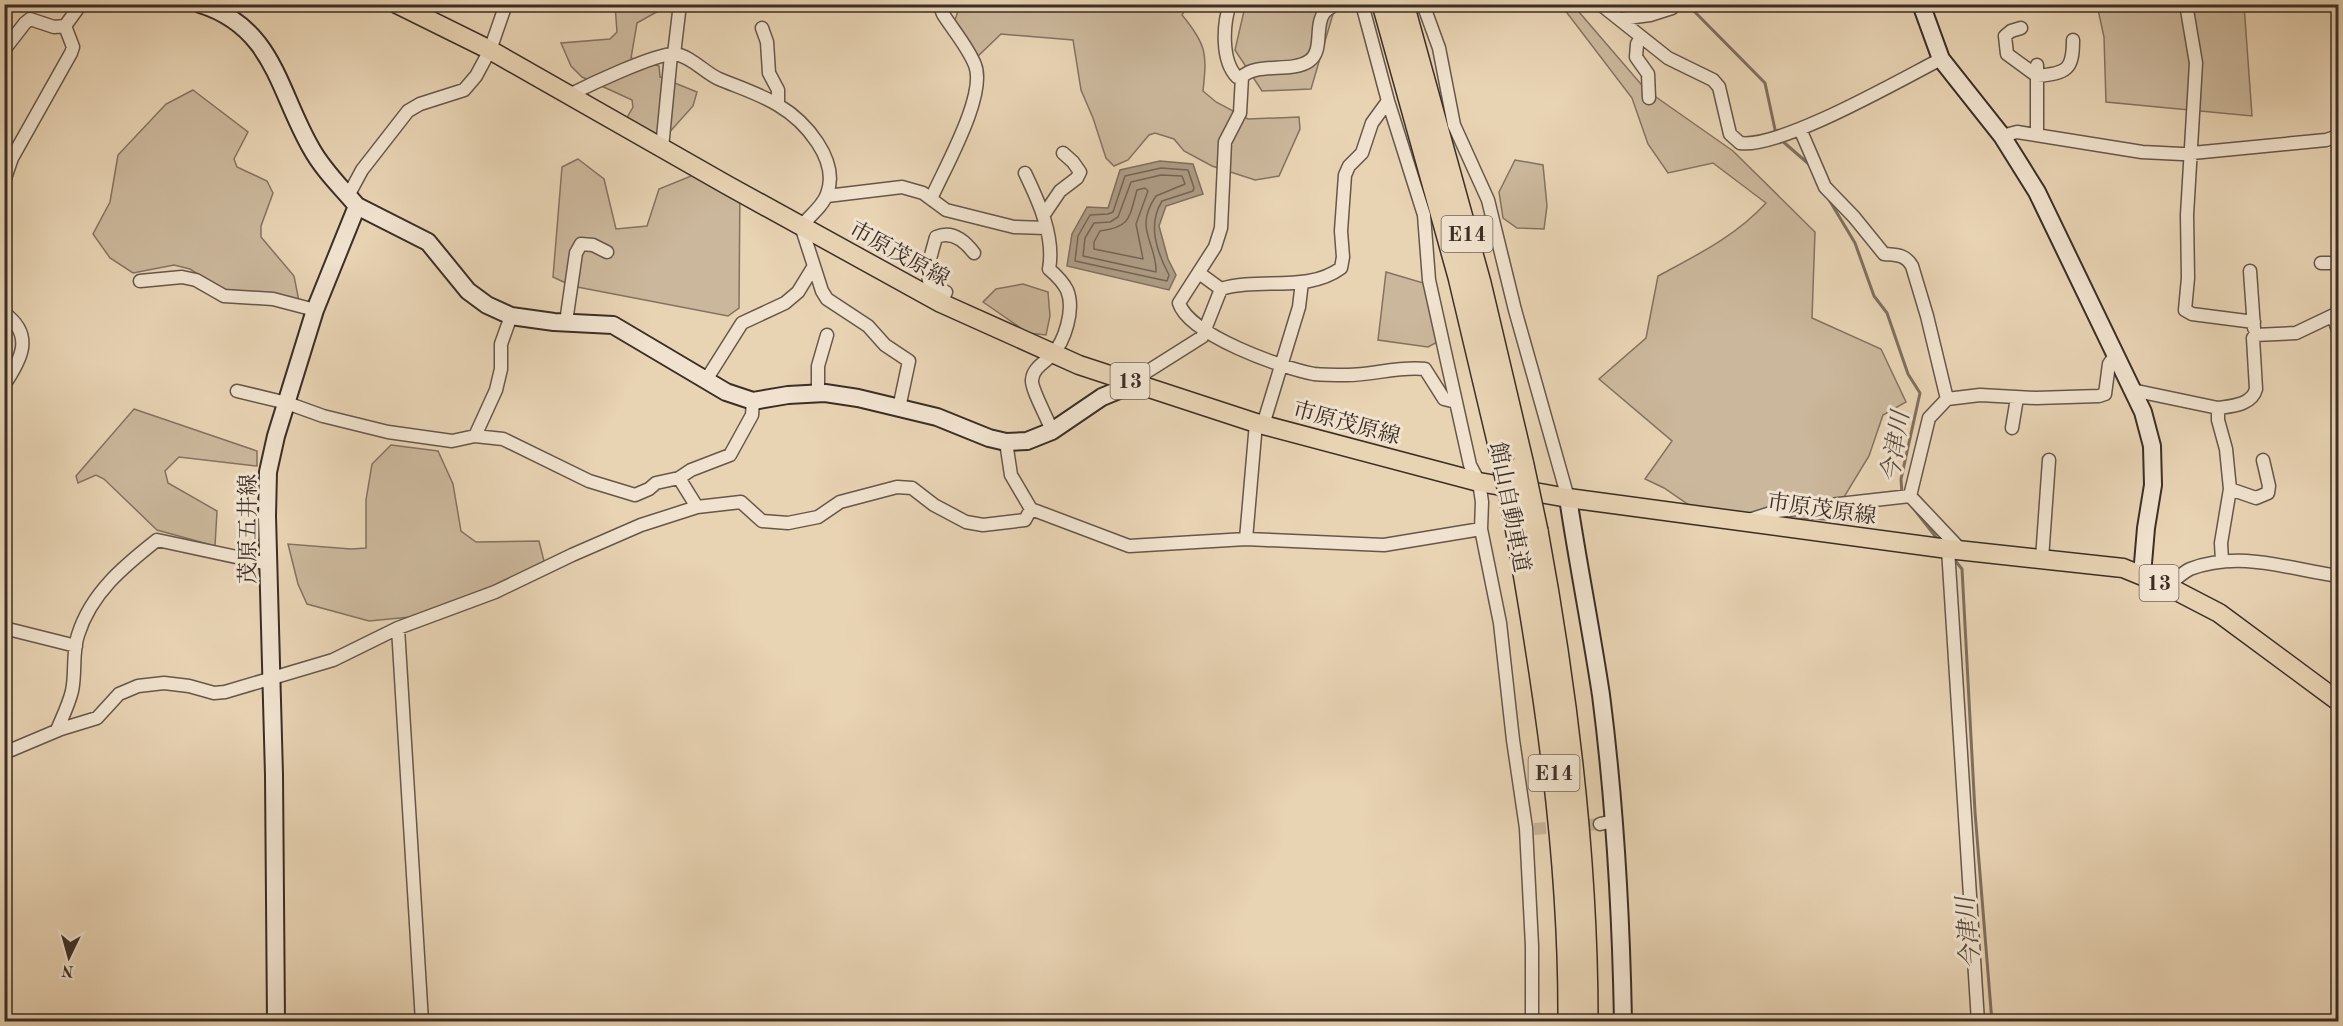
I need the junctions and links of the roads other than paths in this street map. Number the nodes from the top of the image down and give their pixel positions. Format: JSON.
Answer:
{"nodes":[{"id":1,"x":81,"y":4,"type":"edge"},
{"id":2,"x":397,"y":4,"type":"edge"},
{"id":3,"x":506,"y":4,"type":"edge"},
{"id":4,"x":680,"y":4,"type":"edge"},
{"id":5,"x":939,"y":4,"type":"edge"},
{"id":6,"x":1230,"y":4,"type":"edge"},
{"id":7,"x":1335,"y":4,"type":"edge"},
{"id":8,"x":1362,"y":4,"type":"edge"},
{"id":9,"x":1383,"y":4,"type":"edge"},
{"id":10,"x":1403,"y":4,"type":"edge"},
{"id":11,"x":1423,"y":4,"type":"edge"},
{"id":12,"x":1600,"y":4,"type":"edge"},
{"id":13,"x":1671,"y":4,"type":"edge"},
{"id":14,"x":1921,"y":4,"type":"edge"},
{"id":15,"x":2186,"y":4,"type":"edge"},
{"id":16,"x":211,"y":6,"type":"edge"},
{"id":17,"x":1620,"y":19,"type":"junction"},
{"id":18,"x":65,"y":26,"type":"junction"},
{"id":19,"x":762,"y":28,"type":"dead end"},
{"id":20,"x":2021,"y":28,"type":"dead end"},
{"id":21,"x":1641,"y":37,"type":"junction"},
{"id":22,"x":2073,"y":40,"type":"dead end"},
{"id":23,"x":4,"y":50,"type":"edge"},
{"id":24,"x":490,"y":50,"type":"junction"},
{"id":25,"x":673,"y":54,"type":"junction"},
{"id":26,"x":1941,"y":59,"type":"junction"},
{"id":27,"x":2037,"y":70,"type":"junction"},
{"id":28,"x":1242,"y":76,"type":"junction"},
{"id":29,"x":568,"y":95,"type":"junction"},
{"id":30,"x":1649,"y":98,"type":"dead end"},
{"id":31,"x":1388,"y":101,"type":"junction"},
{"id":32,"x":778,"y":105,"type":"junction"},
{"id":33,"x":1800,"y":129,"type":"junction"},
{"id":34,"x":2037,"y":134,"type":"junction"},
{"id":35,"x":2002,"y":136,"type":"junction"},
{"id":36,"x":2338,"y":136,"type":"edge"},
{"id":37,"x":662,"y":148,"type":"junction"},
{"id":38,"x":1063,"y":153,"type":"dead end"},
{"id":39,"x":2191,"y":153,"type":"junction"},
{"id":40,"x":1025,"y":173,"type":"dead end"},
{"id":41,"x":4,"y":181,"type":"edge"},
{"id":42,"x":827,"y":196,"type":"junction"},
{"id":43,"x":931,"y":198,"type":"junction"},
{"id":44,"x":353,"y":201,"type":"junction"},
{"id":45,"x":1043,"y":216,"type":"junction"},
{"id":46,"x":801,"y":226,"type":"junction"},
{"id":47,"x":1046,"y":228,"type":"junction"},
{"id":48,"x":607,"y":252,"type":"dead end"},
{"id":49,"x":974,"y":254,"type":"dead end"},
{"id":50,"x":2321,"y":263,"type":"dead end"},
{"id":51,"x":2338,"y":263,"type":"edge"},
{"id":52,"x":814,"y":266,"type":"junction"},
{"id":53,"x":2250,"y":271,"type":"dead end"},
{"id":54,"x":1199,"y":273,"type":"junction"},
{"id":55,"x":140,"y":280,"type":"dead end"},
{"id":56,"x":1302,"y":282,"type":"junction"},
{"id":57,"x":1221,"y":289,"type":"junction"},
{"id":58,"x":941,"y":303,"type":"junction"},
{"id":59,"x":315,"y":310,"type":"junction"},
{"id":60,"x":4,"y":313,"type":"edge"},
{"id":61,"x":2336,"y":314,"type":"edge"},
{"id":62,"x":511,"y":316,"type":"junction"},
{"id":63,"x":566,"y":322,"type":"junction"},
{"id":64,"x":2254,"y":329,"type":"junction"},
{"id":65,"x":1204,"y":330,"type":"junction"},
{"id":66,"x":2338,"y":330,"type":"edge"},
{"id":67,"x":827,"y":335,"type":"dead end"},
{"id":68,"x":1053,"y":354,"type":"junction"},
{"id":69,"x":2116,"y":354,"type":"junction"},
{"id":70,"x":1280,"y":366,"type":"junction"},
{"id":71,"x":706,"y":380,"type":"junction"},
{"id":72,"x":1136,"y":383,"type":"junction"},
{"id":73,"x":4,"y":385,"type":"edge"},
{"id":74,"x":2132,"y":390,"type":"junction"},
{"id":75,"x":237,"y":391,"type":"dead end"},
{"id":76,"x":818,"y":393,"type":"junction"},
{"id":77,"x":2017,"y":398,"type":"junction"},
{"id":78,"x":1947,"y":399,"type":"junction"},
{"id":79,"x":753,"y":401,"type":"junction"},
{"id":80,"x":1456,"y":402,"type":"junction"},
{"id":81,"x":287,"y":403,"type":"junction"},
{"id":82,"x":898,"y":408,"type":"junction"},
{"id":83,"x":2218,"y":408,"type":"junction"},
{"id":84,"x":1259,"y":424,"type":"junction"},
{"id":85,"x":2012,"y":428,"type":"dead end"},
{"id":86,"x":1052,"y":431,"type":"junction"},
{"id":87,"x":475,"y":436,"type":"junction"},
{"id":88,"x":1006,"y":442,"type":"junction"},
{"id":89,"x":2049,"y":460,"type":"dead end"},
{"id":90,"x":2263,"y":460,"type":"dead end"},
{"id":91,"x":679,"y":478,"type":"junction"},
{"id":92,"x":1479,"y":482,"type":"junction"},
{"id":93,"x":2230,"y":489,"type":"junction"},
{"id":94,"x":1910,"y":496,"type":"junction"},
{"id":95,"x":1568,"y":498,"type":"junction"},
{"id":96,"x":697,"y":507,"type":"junction"},
{"id":97,"x":1031,"y":508,"type":"junction"},
{"id":98,"x":1745,"y":522,"type":"junction"},
{"id":99,"x":1481,"y":529,"type":"junction"},
{"id":100,"x":1246,"y":539,"type":"junction"},
{"id":101,"x":1949,"y":548,"type":"junction"},
{"id":102,"x":2042,"y":559,"type":"junction"},
{"id":103,"x":2222,"y":561,"type":"junction"},
{"id":104,"x":269,"y":564,"type":"junction"},
{"id":105,"x":2142,"y":575,"type":"junction"},
{"id":106,"x":2338,"y":576,"type":"edge"},
{"id":107,"x":2167,"y":586,"type":"junction"},
{"id":108,"x":4,"y":628,"type":"edge"},
{"id":109,"x":398,"y":628,"type":"junction"},
{"id":110,"x":76,"y":646,"type":"junction"},
{"id":111,"x":272,"y":679,"type":"junction"},
{"id":112,"x":2338,"y":701,"type":"edge"},
{"id":113,"x":57,"y":730,"type":"junction"},
{"id":114,"x":4,"y":753,"type":"edge"},
{"id":115,"x":276,"y":1022,"type":"edge"},
{"id":116,"x":422,"y":1022,"type":"edge"},
{"id":117,"x":1532,"y":1022,"type":"edge"},
{"id":118,"x":1569,"y":1022,"type":"edge"},
{"id":119,"x":1587,"y":1022,"type":"edge"},
{"id":120,"x":1623,"y":1022,"type":"edge"},
{"id":121,"x":1978,"y":1022,"type":"edge"}],
"edges":[{"from":1,"to":18,"type":"street"},
{"from":2,"to":24,"type":"main road","name":"市原茂原線","number":"13"},
{"from":3,"to":24,"type":"street"},
{"from":4,"to":25,"type":"street"},
{"from":5,"to":43,"type":"street"},
{"from":6,"to":28,"type":"street"},
{"from":7,"to":28,"type":"street"},
{"from":8,"to":31,"type":"street"},
{"from":9,"to":118,"type":"highway","name":"館山自動車道","number":"E14","bridge":true},
{"from":10,"to":119,"type":"highway","name":"館山自動車道","number":"E14","bridge":true},
{"from":11,"to":95,"type":"street"},
{"from":12,"to":17,"type":"street"},
{"from":13,"to":17,"type":"street"},
{"from":14,"to":26,"type":"street"},
{"from":15,"to":39,"type":"street"},
{"from":16,"to":44,"type":"street"},
{"from":17,"to":21,"type":"street"},
{"from":18,"to":23,"type":"street"},
{"from":18,"to":41,"type":"street"},
{"from":19,"to":32,"type":"street"},
{"from":20,"to":27,"type":"street"},
{"from":21,"to":30,"type":"street"},
{"from":21,"to":33,"type":"street"},
{"from":22,"to":27,"type":"street"},
{"from":24,"to":29,"type":"main road","name":"市原茂原線","number":"13"},
{"from":24,"to":44,"type":"street"},
{"from":25,"to":29,"type":"street"},
{"from":25,"to":32,"type":"street"},
{"from":25,"to":37,"type":"street"},
{"from":26,"to":33,"type":"street"},
{"from":26,"to":35,"type":"street"},
{"from":27,"to":34,"type":"street"},
{"from":28,"to":54,"type":"street"},
{"from":29,"to":37,"type":"main road","name":"市原茂原線","number":"13"},
{"from":31,"to":56,"type":"street"},
{"from":31,"to":80,"type":"street"},
{"from":32,"to":42,"type":"street"},
{"from":33,"to":78,"type":"street"},
{"from":34,"to":35,"type":"street"},
{"from":34,"to":39,"type":"street"},
{"from":35,"to":69,"type":"street"},
{"from":36,"to":39,"type":"street"},
{"from":37,"to":46,"type":"main road","name":"市原茂原線","number":"13"},
{"from":38,"to":45,"type":"street"},
{"from":39,"to":64,"type":"street"},
{"from":40,"to":45,"type":"street"},
{"from":42,"to":43,"type":"street"},
{"from":42,"to":46,"type":"street"},
{"from":43,"to":47,"type":"street"},
{"from":44,"to":59,"type":"street","name":"茂原五井線"},
{"from":44,"to":62,"type":"street"},
{"from":45,"to":47,"type":"street"},
{"from":46,"to":52,"type":"street"},
{"from":46,"to":58,"type":"main road","name":"市原茂原線","number":"13"},
{"from":47,"to":68,"type":"street"},
{"from":48,"to":63,"type":"street"},
{"from":49,"to":58,"type":"street"},
{"from":50,"to":51,"type":"street"},
{"from":52,"to":71,"type":"street"},
{"from":52,"to":82,"type":"street"},
{"from":53,"to":64,"type":"street"},
{"from":54,"to":57,"type":"street"},
{"from":54,"to":65,"type":"street"},
{"from":55,"to":59,"type":"street"},
{"from":56,"to":57,"type":"street"},
{"from":56,"to":70,"type":"street"},
{"from":57,"to":65,"type":"street"},
{"from":58,"to":68,"type":"main road","name":"市原茂原線","number":"13"},
{"from":59,"to":81,"type":"street","name":"茂原五井線"},
{"from":60,"to":73,"type":"street"},
{"from":61,"to":64,"type":"street"},
{"from":61,"to":66,"type":"street"},
{"from":62,"to":63,"type":"street"},
{"from":62,"to":87,"type":"street"},
{"from":63,"to":71,"type":"street"},
{"from":64,"to":83,"type":"street"},
{"from":65,"to":70,"type":"street"},
{"from":65,"to":72,"type":"street"},
{"from":67,"to":76,"type":"street"},
{"from":68,"to":72,"type":"main road","name":"市原茂原線","number":"13"},
{"from":68,"to":86,"type":"street"},
{"from":69,"to":74,"type":"street"},
{"from":69,"to":77,"type":"street"},
{"from":70,"to":80,"type":"street"},
{"from":70,"to":84,"type":"street"},
{"from":71,"to":79,"type":"street"},
{"from":72,"to":84,"type":"main road","name":"市原茂原線","number":"13"},
{"from":72,"to":86,"type":"street"},
{"from":74,"to":83,"type":"street"},
{"from":74,"to":105,"type":"street"},
{"from":75,"to":81,"type":"street"},
{"from":76,"to":79,"type":"street"},
{"from":76,"to":82,"type":"street"},
{"from":77,"to":78,"type":"street"},
{"from":77,"to":85,"type":"street"},
{"from":78,"to":94,"type":"street"},
{"from":79,"to":91,"type":"street"},
{"from":80,"to":92,"type":"street"},
{"from":81,"to":87,"type":"street"},
{"from":81,"to":104,"type":"street","name":"茂原五井線"},
{"from":82,"to":88,"type":"street"},
{"from":83,"to":93,"type":"street"},
{"from":84,"to":92,"type":"main road","name":"市原茂原線","number":"13"},
{"from":84,"to":100,"type":"street"},
{"from":86,"to":88,"type":"street"},
{"from":87,"to":91,"type":"street"},
{"from":88,"to":97,"type":"street"},
{"from":89,"to":102,"type":"street"},
{"from":90,"to":93,"type":"street"},
{"from":91,"to":96,"type":"street"},
{"from":92,"to":95,"type":"main road","name":"市原茂原線","number":"13"},
{"from":92,"to":99,"type":"street"},
{"from":93,"to":103,"type":"street"},
{"from":94,"to":98,"type":"street"},
{"from":94,"to":101,"type":"street"},
{"from":95,"to":98,"type":"main road","name":"市原茂原線","number":"13"},
{"from":95,"to":120,"type":"street"},
{"from":96,"to":97,"type":"street"},
{"from":96,"to":109,"type":"street"},
{"from":97,"to":100,"type":"street"},
{"from":98,"to":101,"type":"main road","name":"市原茂原線","number":"13"},
{"from":99,"to":100,"type":"street"},
{"from":99,"to":117,"type":"street"},
{"from":101,"to":102,"type":"main road","name":"市原茂原線","number":"13"},
{"from":101,"to":121,"type":"street"},
{"from":102,"to":105,"type":"main road","name":"市原茂原線","number":"13"},
{"from":103,"to":106,"type":"street"},
{"from":103,"to":107,"type":"street"},
{"from":104,"to":110,"type":"street"},
{"from":104,"to":111,"type":"street","name":"茂原五井線"},
{"from":105,"to":107,"type":"main road","name":"市原茂原線","number":"13"},
{"from":107,"to":112,"type":"main road","name":"市原茂原線","number":"13"},
{"from":108,"to":110,"type":"street"},
{"from":109,"to":111,"type":"street"},
{"from":109,"to":116,"type":"street"},
{"from":110,"to":113,"type":"street"},
{"from":111,"to":113,"type":"street"},
{"from":111,"to":115,"type":"street","name":"茂原五井線"},
{"from":113,"to":114,"type":"street"}]}
